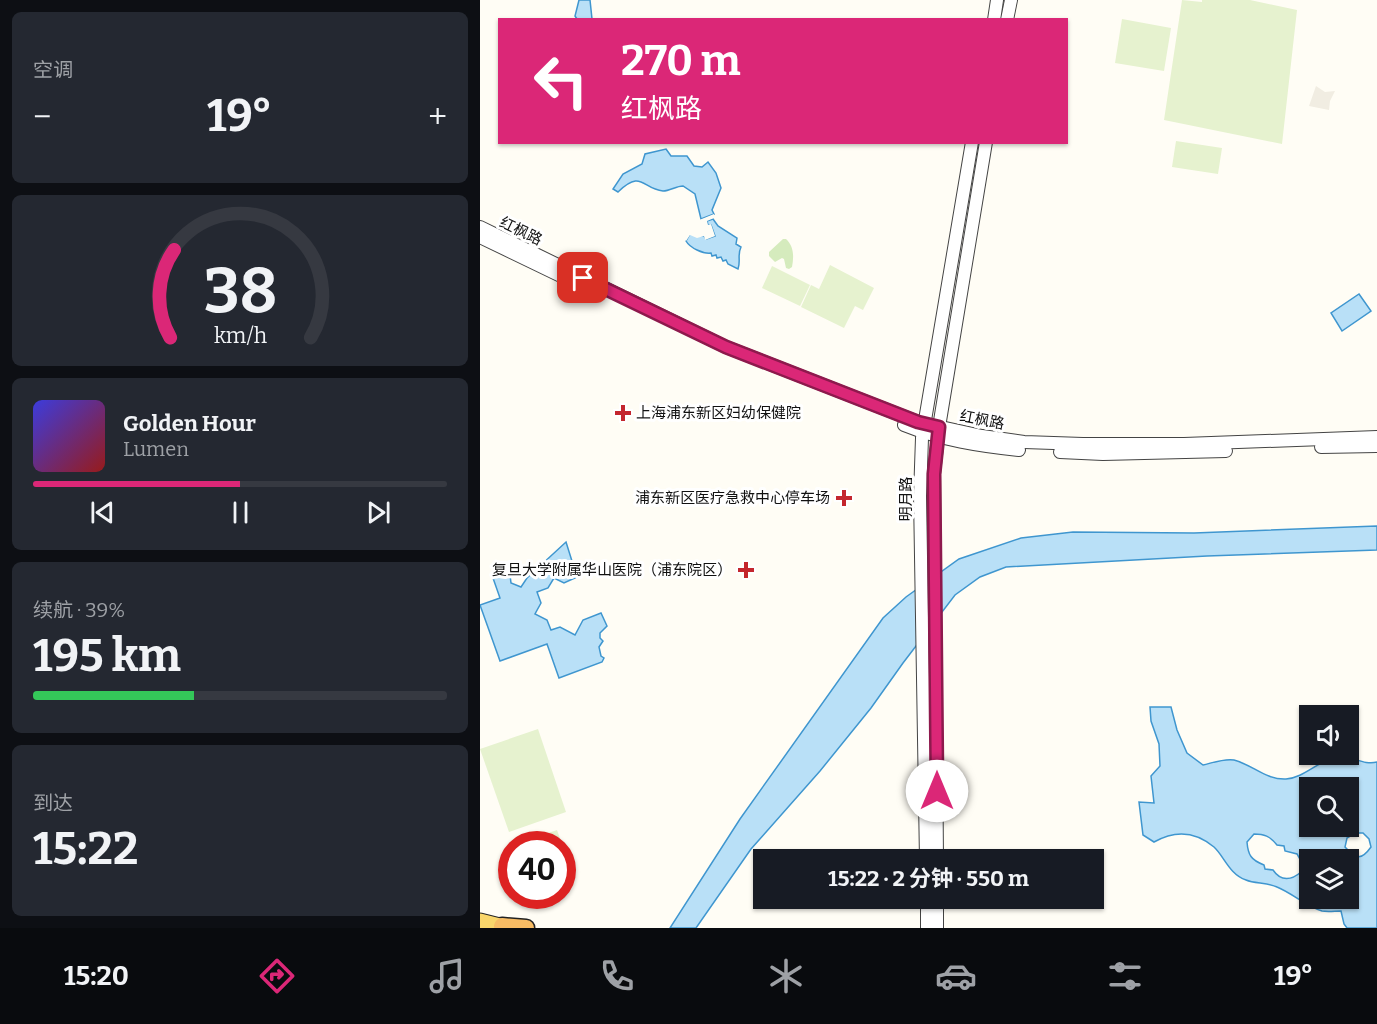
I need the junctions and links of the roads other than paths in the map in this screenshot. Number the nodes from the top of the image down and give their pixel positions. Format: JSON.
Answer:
{"nodes":[{"id":1,"x":997,"y":0,"type":"edge"},
{"id":2,"x":1011,"y":0,"type":"edge"},
{"id":3,"x":994,"y":18,"type":"edge"},
{"id":4,"x":1007,"y":18,"type":"edge"},
{"id":5,"x":972,"y":144,"type":"edge"},
{"id":6,"x":986,"y":144,"type":"edge"},
{"id":7,"x":480,"y":227,"type":"edge"},
{"id":8,"x":480,"y":237,"type":"edge"},
{"id":9,"x":924,"y":428,"type":"junction"},
{"id":10,"x":938,"y":432,"type":"junction"},
{"id":11,"x":1377,"y":437,"type":"edge"},
{"id":12,"x":1377,"y":446,"type":"edge"},
{"id":13,"x":926,"y":849,"type":"edge"},
{"id":14,"x":937,"y":849,"type":"edge"},
{"id":15,"x":927,"y":909,"type":"edge"},
{"id":16,"x":937,"y":909,"type":"edge"},
{"id":17,"x":480,"y":921,"type":"edge"},
{"id":18,"x":505,"y":927,"type":"edge"},
{"id":19,"x":526,"y":928,"type":"edge"},
{"id":20,"x":927,"y":928,"type":"edge"},
{"id":21,"x":937,"y":928,"type":"edge"}],
"edges":[{"from":1,"to":3,"type":"street"},
{"from":2,"to":4,"type":"street"},
{"from":5,"to":9,"type":"street","name":"明月路"},
{"from":6,"to":10,"type":"street","name":"明月路"},
{"from":7,"to":9,"type":"street","name":"红枫路"},
{"from":8,"to":9,"type":"street","name":"红枫路"},
{"from":9,"to":10,"type":"street","name":"红枫路"},
{"from":9,"to":13,"type":"street","name":"明月路"},
{"from":10,"to":11,"type":"street","name":"红枫路"},
{"from":10,"to":12,"type":"street","name":"红枫路"},
{"from":10,"to":14,"type":"street","name":"明月路"},
{"from":15,"to":20,"type":"street"},
{"from":16,"to":21,"type":"street"},
{"from":17,"to":18,"type":"main road"},
{"from":18,"to":19,"type":"highway"}]}
